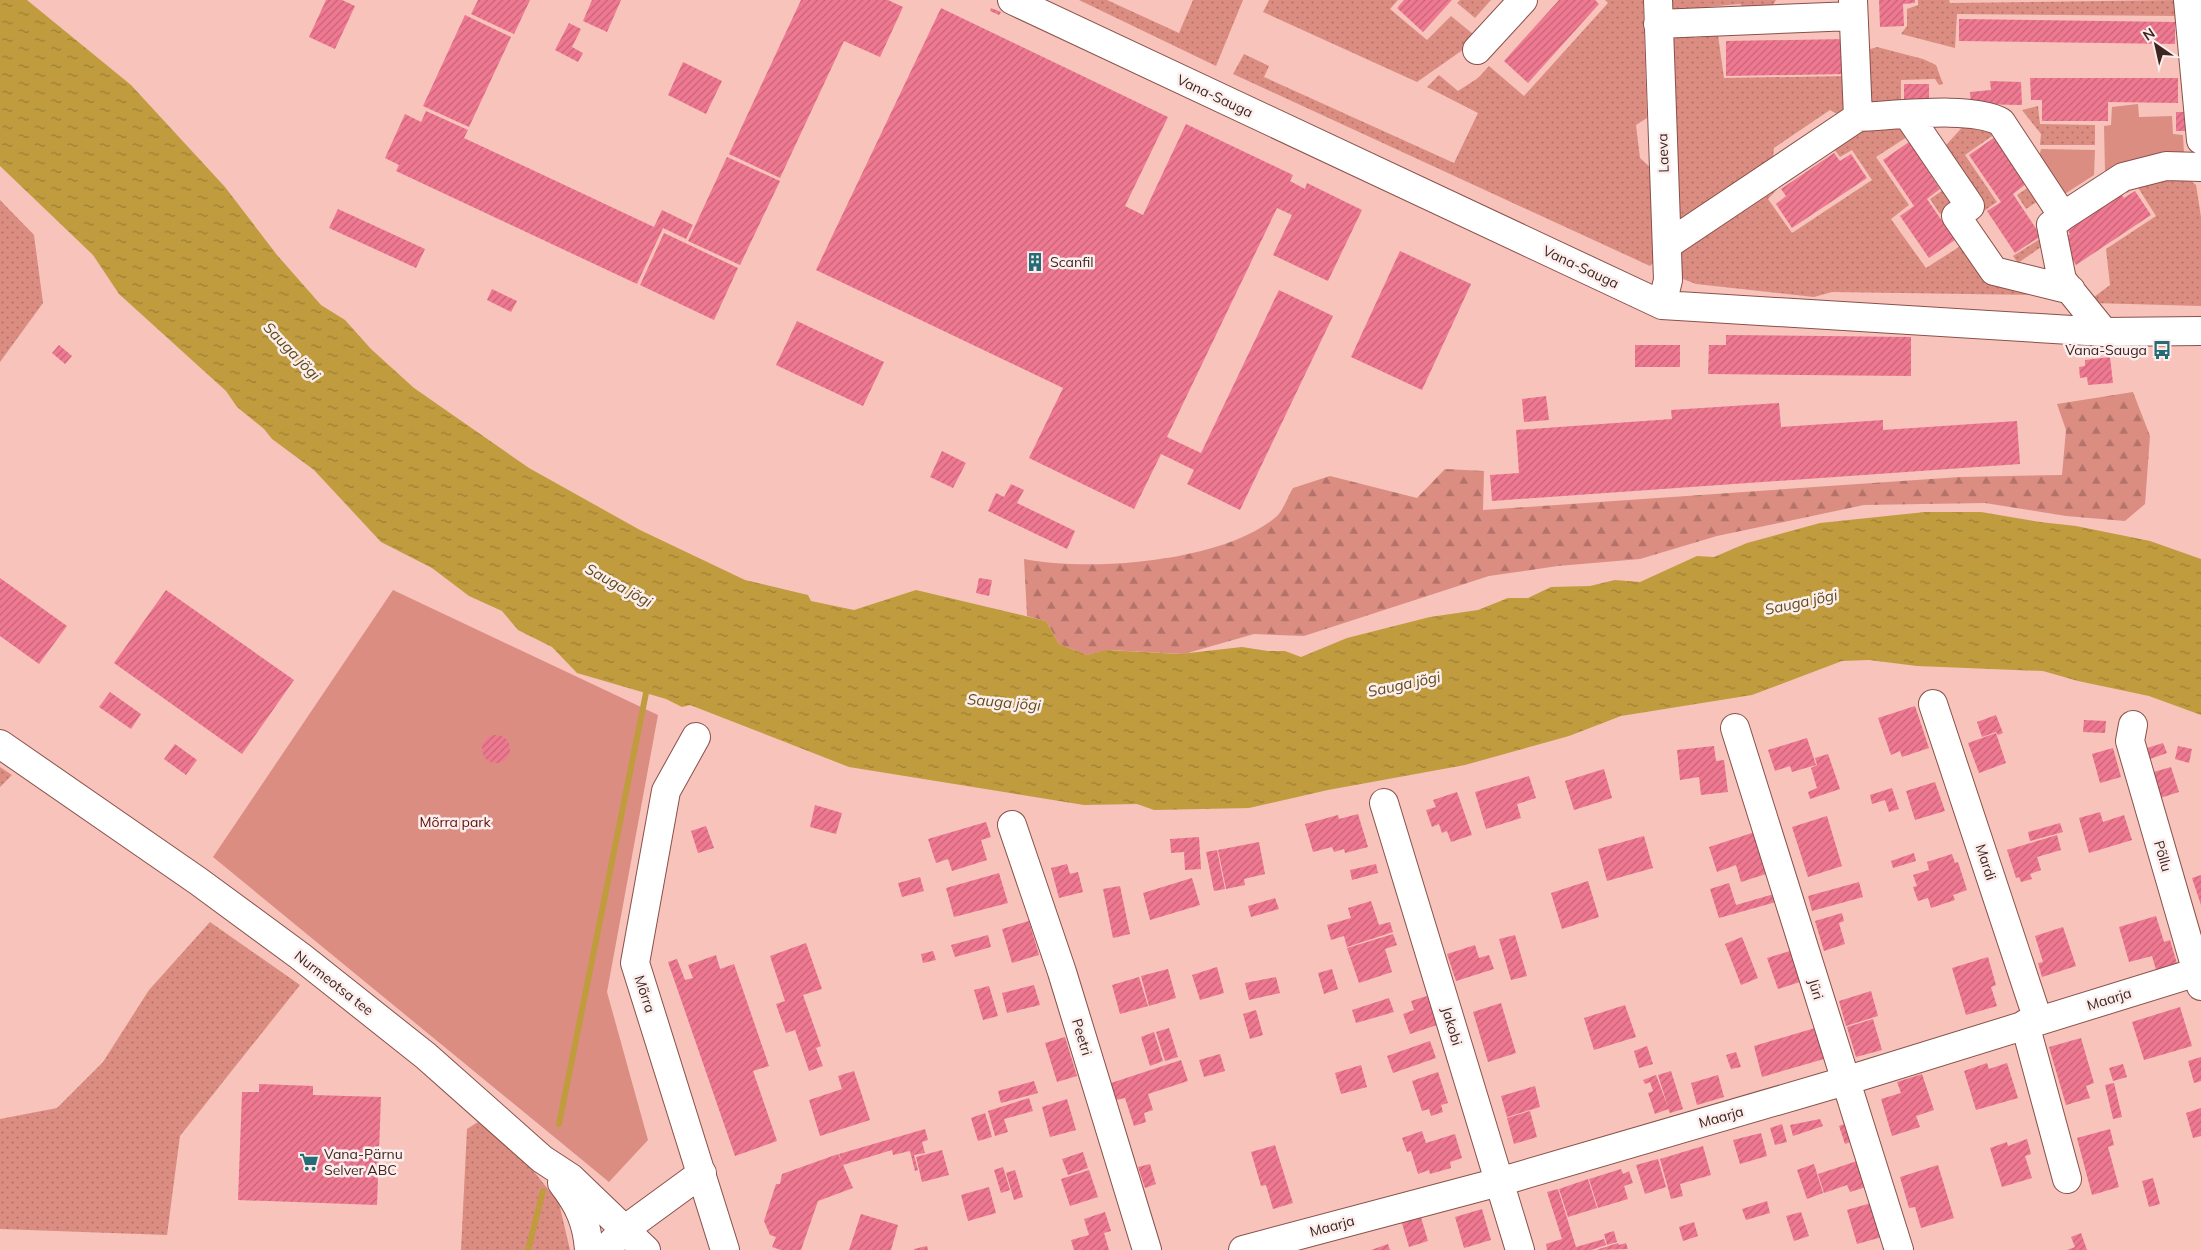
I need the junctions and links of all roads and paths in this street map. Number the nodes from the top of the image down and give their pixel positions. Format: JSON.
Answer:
{"nodes":[{"id":1,"x":1012,"y":0,"type":"edge"},
{"id":2,"x":1523,"y":0,"type":"edge"},
{"id":3,"x":2188,"y":0,"type":"edge"},
{"id":4,"x":1853,"y":8,"type":"edge"},
{"id":5,"x":1658,"y":12,"type":"edge"},
{"id":6,"x":1477,"y":50,"type":"dead end"},
{"id":7,"x":1908,"y":115,"type":"junction"},
{"id":8,"x":1858,"y":117,"type":"junction"},
{"id":9,"x":2201,"y":140,"type":"edge"},
{"id":10,"x":2201,"y":167,"type":"edge"},
{"id":11,"x":2063,"y":216,"type":"junction"},
{"id":12,"x":1667,"y":246,"type":"junction"},
{"id":13,"x":2071,"y":290,"type":"junction"},
{"id":14,"x":1662,"y":305,"type":"junction"},
{"id":15,"x":2201,"y":331,"type":"edge"},
{"id":16,"x":2104,"y":332,"type":"junction"},
{"id":17,"x":1933,"y":704,"type":"dead end"},
{"id":18,"x":2133,"y":725,"type":"dead end"},
{"id":19,"x":1735,"y":728,"type":"dead end"},
{"id":20,"x":696,"y":737,"type":"dead end"},
{"id":21,"x":0,"y":744,"type":"edge"},
{"id":22,"x":1384,"y":803,"type":"dead end"},
{"id":23,"x":1012,"y":825,"type":"dead end"},
{"id":24,"x":2199,"y":979,"type":"edge"},
{"id":25,"x":2031,"y":1022,"type":"junction"},
{"id":26,"x":1845,"y":1081,"type":"junction"},
{"id":27,"x":542,"y":1158,"type":"junction"},
{"id":28,"x":702,"y":1173,"type":"junction"},
{"id":29,"x":2067,"y":1179,"type":"dead end"},
{"id":30,"x":1499,"y":1182,"type":"junction"},
{"id":31,"x":624,"y":1230,"type":"junction"},
{"id":32,"x":589,"y":1250,"type":"edge"},
{"id":33,"x":604,"y":1250,"type":"edge"},
{"id":34,"x":646,"y":1250,"type":"edge"},
{"id":35,"x":726,"y":1250,"type":"edge"},
{"id":36,"x":1147,"y":1250,"type":"edge"},
{"id":37,"x":1243,"y":1250,"type":"edge"},
{"id":38,"x":1520,"y":1250,"type":"edge"},
{"id":39,"x":1899,"y":1250,"type":"edge"}],
"edges":[{"from":1,"to":14,"type":"street","name":"Vana-Sauga"},
{"from":2,"to":6,"type":"street"},
{"from":3,"to":9,"type":"street"},
{"from":4,"to":5,"type":"street"},
{"from":4,"to":8,"type":"street"},
{"from":5,"to":12,"type":"street","name":"Laeva"},
{"from":7,"to":8,"type":"street"},
{"from":7,"to":11,"type":"street"},
{"from":7,"to":13,"type":"street"},
{"from":8,"to":12,"type":"street"},
{"from":10,"to":11,"type":"street"},
{"from":11,"to":13,"type":"street"},
{"from":12,"to":14,"type":"street","name":"Laeva"},
{"from":13,"to":16,"type":"street"},
{"from":14,"to":16,"type":"street","name":"Vana-Sauga"},
{"from":15,"to":16,"type":"street","name":"Vana-Sauga"},
{"from":17,"to":25,"type":"street","name":"Mardi"},
{"from":18,"to":24,"type":"street","name":"Põllu"},
{"from":19,"to":26,"type":"street","name":"Jüri"},
{"from":20,"to":28,"type":"street","name":"Mõrra"},
{"from":21,"to":27,"type":"street","name":"Nurmeotsa tee"},
{"from":22,"to":30,"type":"street","name":"Jakobi"},
{"from":23,"to":36,"type":"street","name":"Peetri"},
{"from":24,"to":25,"type":"street","name":"Maarja"},
{"from":25,"to":26,"type":"street","name":"Maarja"},
{"from":25,"to":29,"type":"street","name":"Mardi"},
{"from":26,"to":30,"type":"street","name":"Maarja"},
{"from":26,"to":39,"type":"street","name":"Jüri"},
{"from":27,"to":31,"type":"street","name":"Nurmeotsa tee"},
{"from":27,"to":32,"type":"street"},
{"from":28,"to":31,"type":"street"},
{"from":28,"to":35,"type":"street","name":"Mõrra"},
{"from":30,"to":37,"type":"street","name":"Maarja"},
{"from":30,"to":38,"type":"street","name":"Jakobi"},
{"from":31,"to":33,"type":"street"},
{"from":31,"to":34,"type":"street","name":"Nurmeotsa tee"}]}
